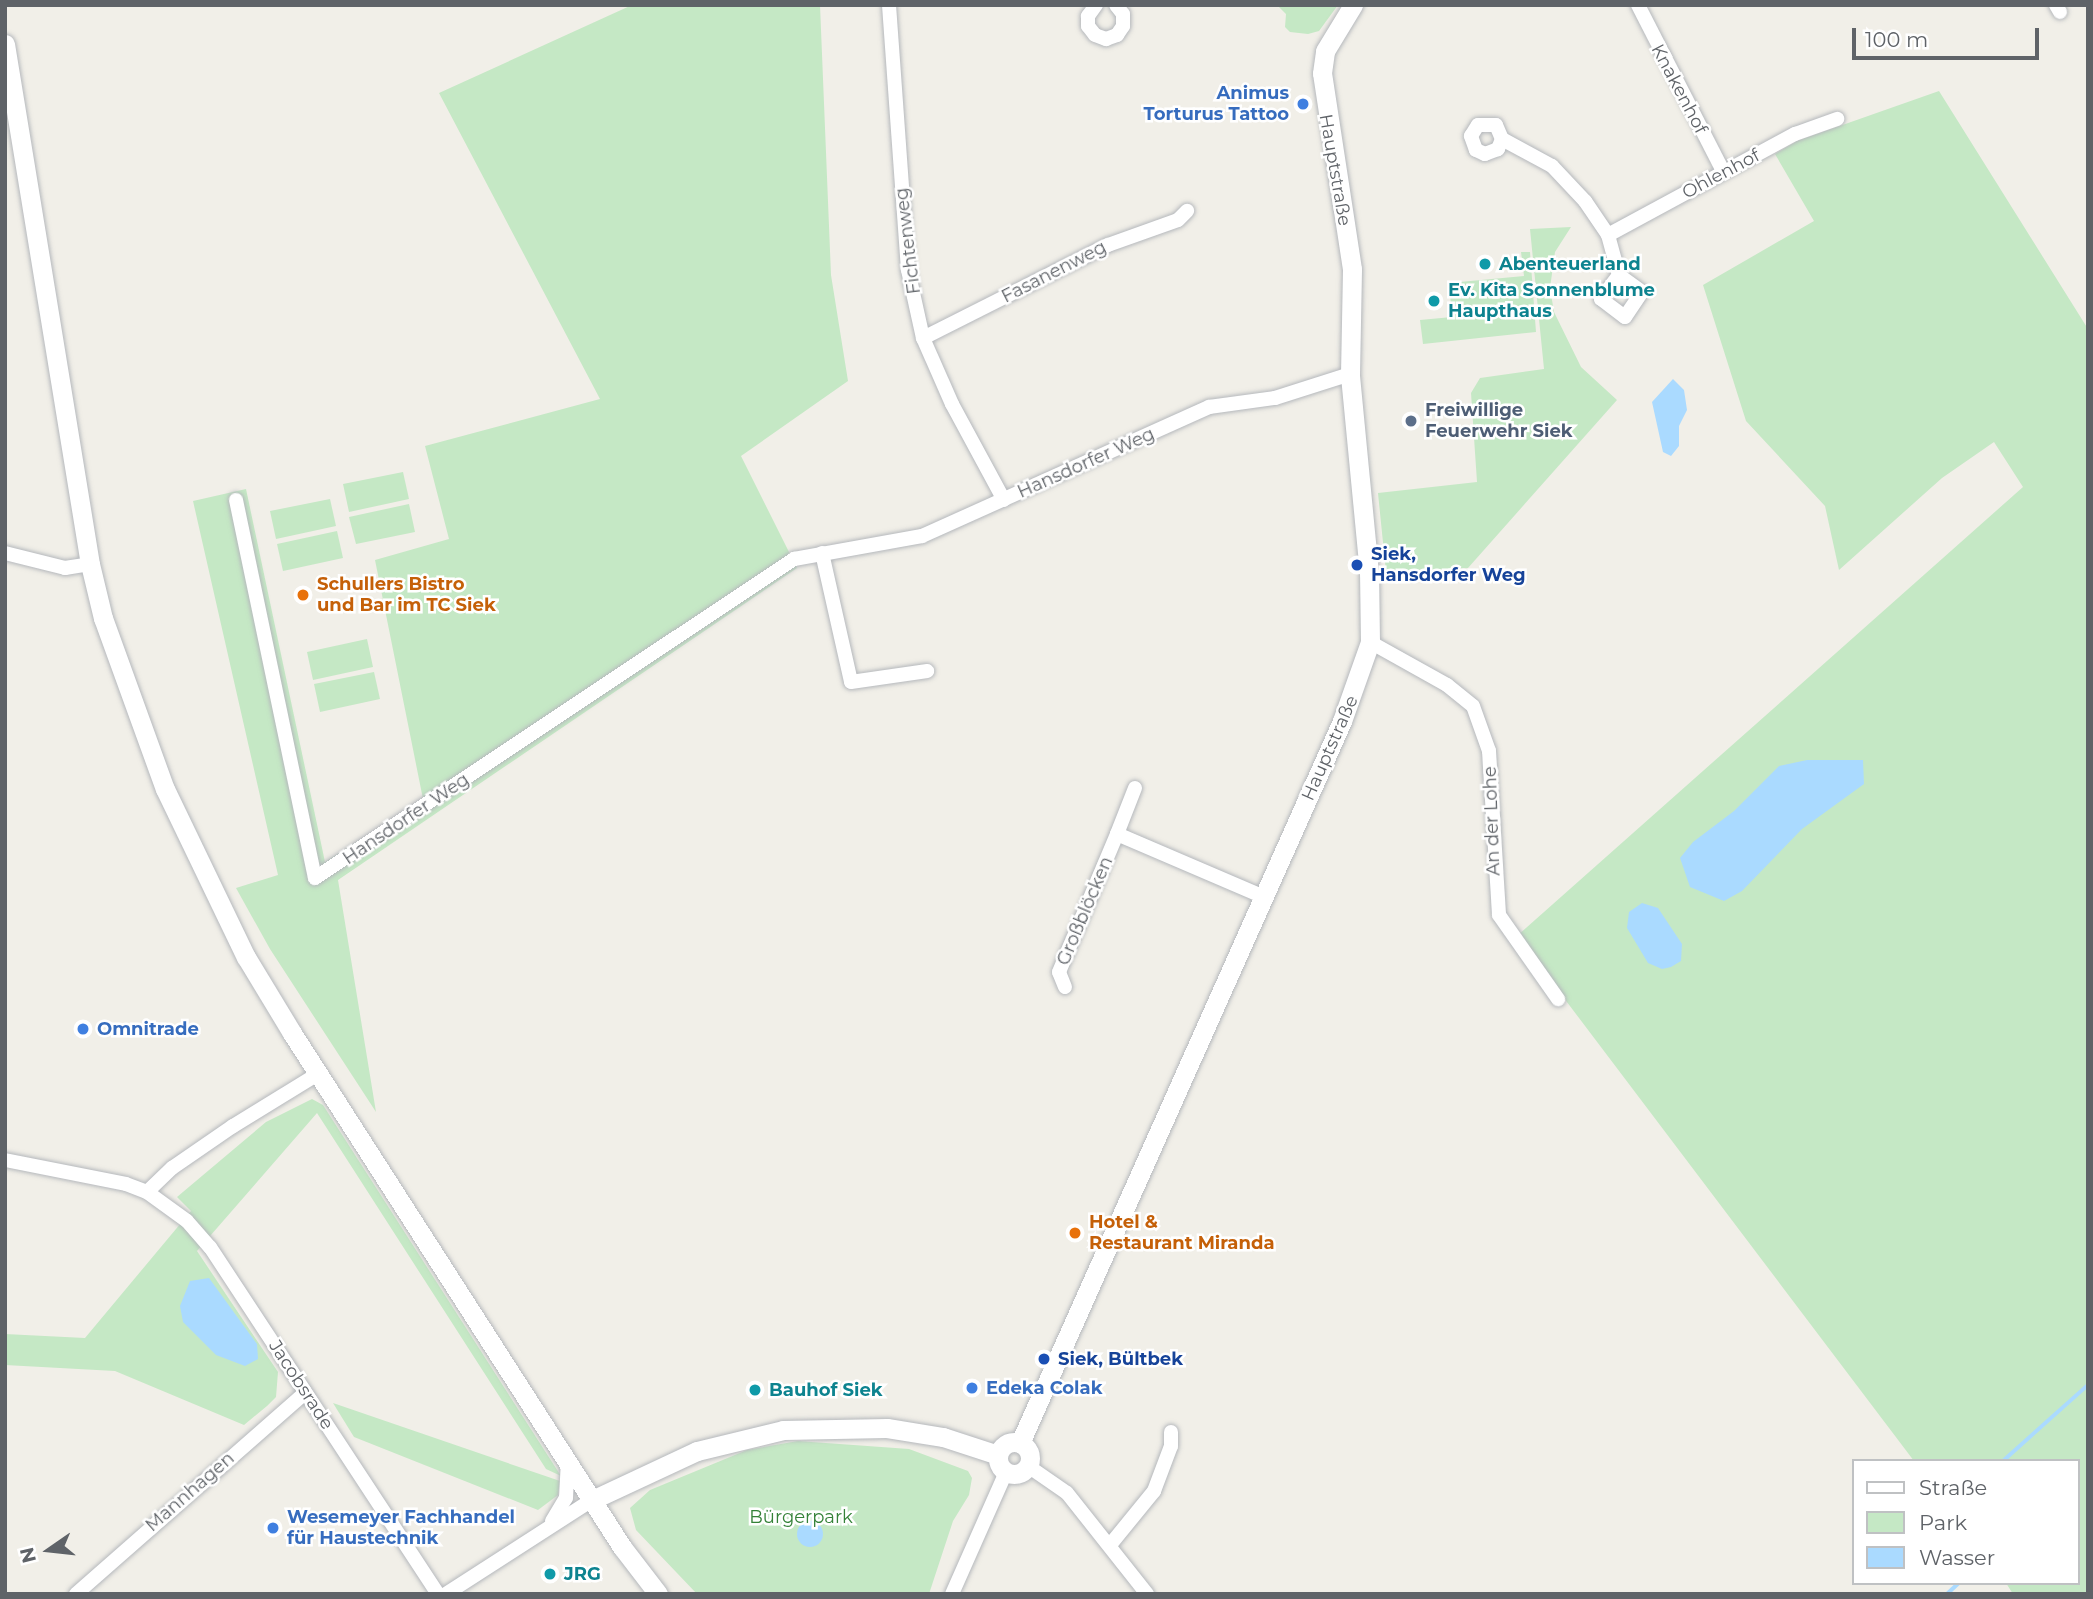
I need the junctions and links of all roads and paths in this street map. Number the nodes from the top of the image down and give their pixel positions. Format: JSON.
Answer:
{"nodes":[{"id":1,"x":888,"y":5,"type":"edge"},
{"id":2,"x":1096,"y":5,"type":"edge"},
{"id":3,"x":1353,"y":5,"type":"edge"},
{"id":4,"x":1638,"y":5,"type":"edge"},
{"id":5,"x":1120,"y":6,"type":"edge"},
{"id":6,"x":5,"y":44,"type":"edge"},
{"id":7,"x":1837,"y":119,"type":"dead end"},
{"id":8,"x":1502,"y":139,"type":"dead end"},
{"id":9,"x":1723,"y":171,"type":"junction"},
{"id":10,"x":1187,"y":212,"type":"dead end"},
{"id":11,"x":1608,"y":235,"type":"junction"},
{"id":12,"x":1619,"y":275,"type":"dead end"},
{"id":13,"x":923,"y":338,"type":"junction"},
{"id":14,"x":1350,"y":374,"type":"junction"},
{"id":15,"x":236,"y":500,"type":"dead end"},
{"id":16,"x":1004,"y":500,"type":"junction"},
{"id":17,"x":5,"y":553,"type":"edge"},
{"id":18,"x":822,"y":553,"type":"junction"},
{"id":19,"x":90,"y":564,"type":"junction"},
{"id":20,"x":1370,"y":642,"type":"junction"},
{"id":21,"x":927,"y":671,"type":"dead end"},
{"id":22,"x":1135,"y":788,"type":"dead end"},
{"id":23,"x":1117,"y":834,"type":"junction"},
{"id":24,"x":1264,"y":897,"type":"junction"},
{"id":25,"x":1065,"y":987,"type":"dead end"},
{"id":26,"x":1558,"y":999,"type":"dead end"},
{"id":27,"x":318,"y":1074,"type":"junction"},
{"id":28,"x":5,"y":1160,"type":"edge"},
{"id":29,"x":147,"y":1192,"type":"junction"},
{"id":30,"x":306,"y":1392,"type":"junction"},
{"id":31,"x":1171,"y":1432,"type":"dead end"},
{"id":32,"x":1020,"y":1443,"type":"junction"},
{"id":33,"x":568,"y":1464,"type":"junction"},
{"id":34,"x":1002,"y":1464,"type":"junction"},
{"id":35,"x":1028,"y":1466,"type":"junction"},
{"id":36,"x":592,"y":1500,"type":"junction"},
{"id":37,"x":549,"y":1525,"type":"junction"},
{"id":38,"x":1110,"y":1545,"type":"junction"},
{"id":39,"x":76,"y":1594,"type":"edge"},
{"id":40,"x":438,"y":1594,"type":"edge"},
{"id":41,"x":446,"y":1594,"type":"edge"},
{"id":42,"x":658,"y":1594,"type":"edge"},
{"id":43,"x":952,"y":1594,"type":"edge"},
{"id":44,"x":1147,"y":1594,"type":"edge"}],
"edges":[{"from":1,"to":13,"type":"street","name":"Fichtenweg"},
{"from":2,"to":5,"type":"street"},
{"from":3,"to":14,"type":"street","name":"Hauptstraße"},
{"from":4,"to":9,"type":"street","name":"Knakenhof"},
{"from":6,"to":19,"type":"street"},
{"from":7,"to":9,"type":"street","name":"Ohlenhof"},
{"from":8,"to":11,"type":"street"},
{"from":9,"to":11,"type":"street","name":"Ohlenhof"},
{"from":10,"to":13,"type":"street","name":"Fasanenweg"},
{"from":11,"to":12,"type":"street"},
{"from":13,"to":16,"type":"street","name":"Fichtenweg"},
{"from":14,"to":16,"type":"street","name":"Hansdorfer Weg"},
{"from":14,"to":20,"type":"street","name":"Hauptstraße"},
{"from":15,"to":18,"type":"street","name":"Hansdorfer Weg"},
{"from":16,"to":18,"type":"street","name":"Hansdorfer Weg"},
{"from":17,"to":19,"type":"street"},
{"from":18,"to":21,"type":"street"},
{"from":19,"to":27,"type":"street"},
{"from":20,"to":24,"type":"street","name":"Hauptstraße"},
{"from":20,"to":26,"type":"street","name":"An der Lohe"},
{"from":22,"to":23,"type":"street","name":"Großblöcken"},
{"from":23,"to":24,"type":"street","name":"Großblöcken"},
{"from":23,"to":25,"type":"street","name":"Großblöcken"},
{"from":24,"to":32,"type":"street","name":"Hauptstraße"},
{"from":27,"to":29,"type":"street"},
{"from":27,"to":33,"type":"street"},
{"from":28,"to":29,"type":"street","name":"Jacobsrade"},
{"from":29,"to":30,"type":"street","name":"Jacobsrade"},
{"from":30,"to":39,"type":"street","name":"Mannhagen"},
{"from":30,"to":40,"type":"street","name":"Jacobsrade"},
{"from":31,"to":38,"type":"street"},
{"from":32,"to":34,"type":"street"},
{"from":32,"to":35,"type":"street"},
{"from":33,"to":36,"type":"street"},
{"from":33,"to":37,"type":"street"},
{"from":34,"to":35,"type":"street"},
{"from":34,"to":36,"type":"street"},
{"from":34,"to":43,"type":"street"},
{"from":35,"to":38,"type":"street"},
{"from":36,"to":37,"type":"street"},
{"from":36,"to":42,"type":"street"},
{"from":37,"to":41,"type":"street"},
{"from":38,"to":44,"type":"street"}]}
